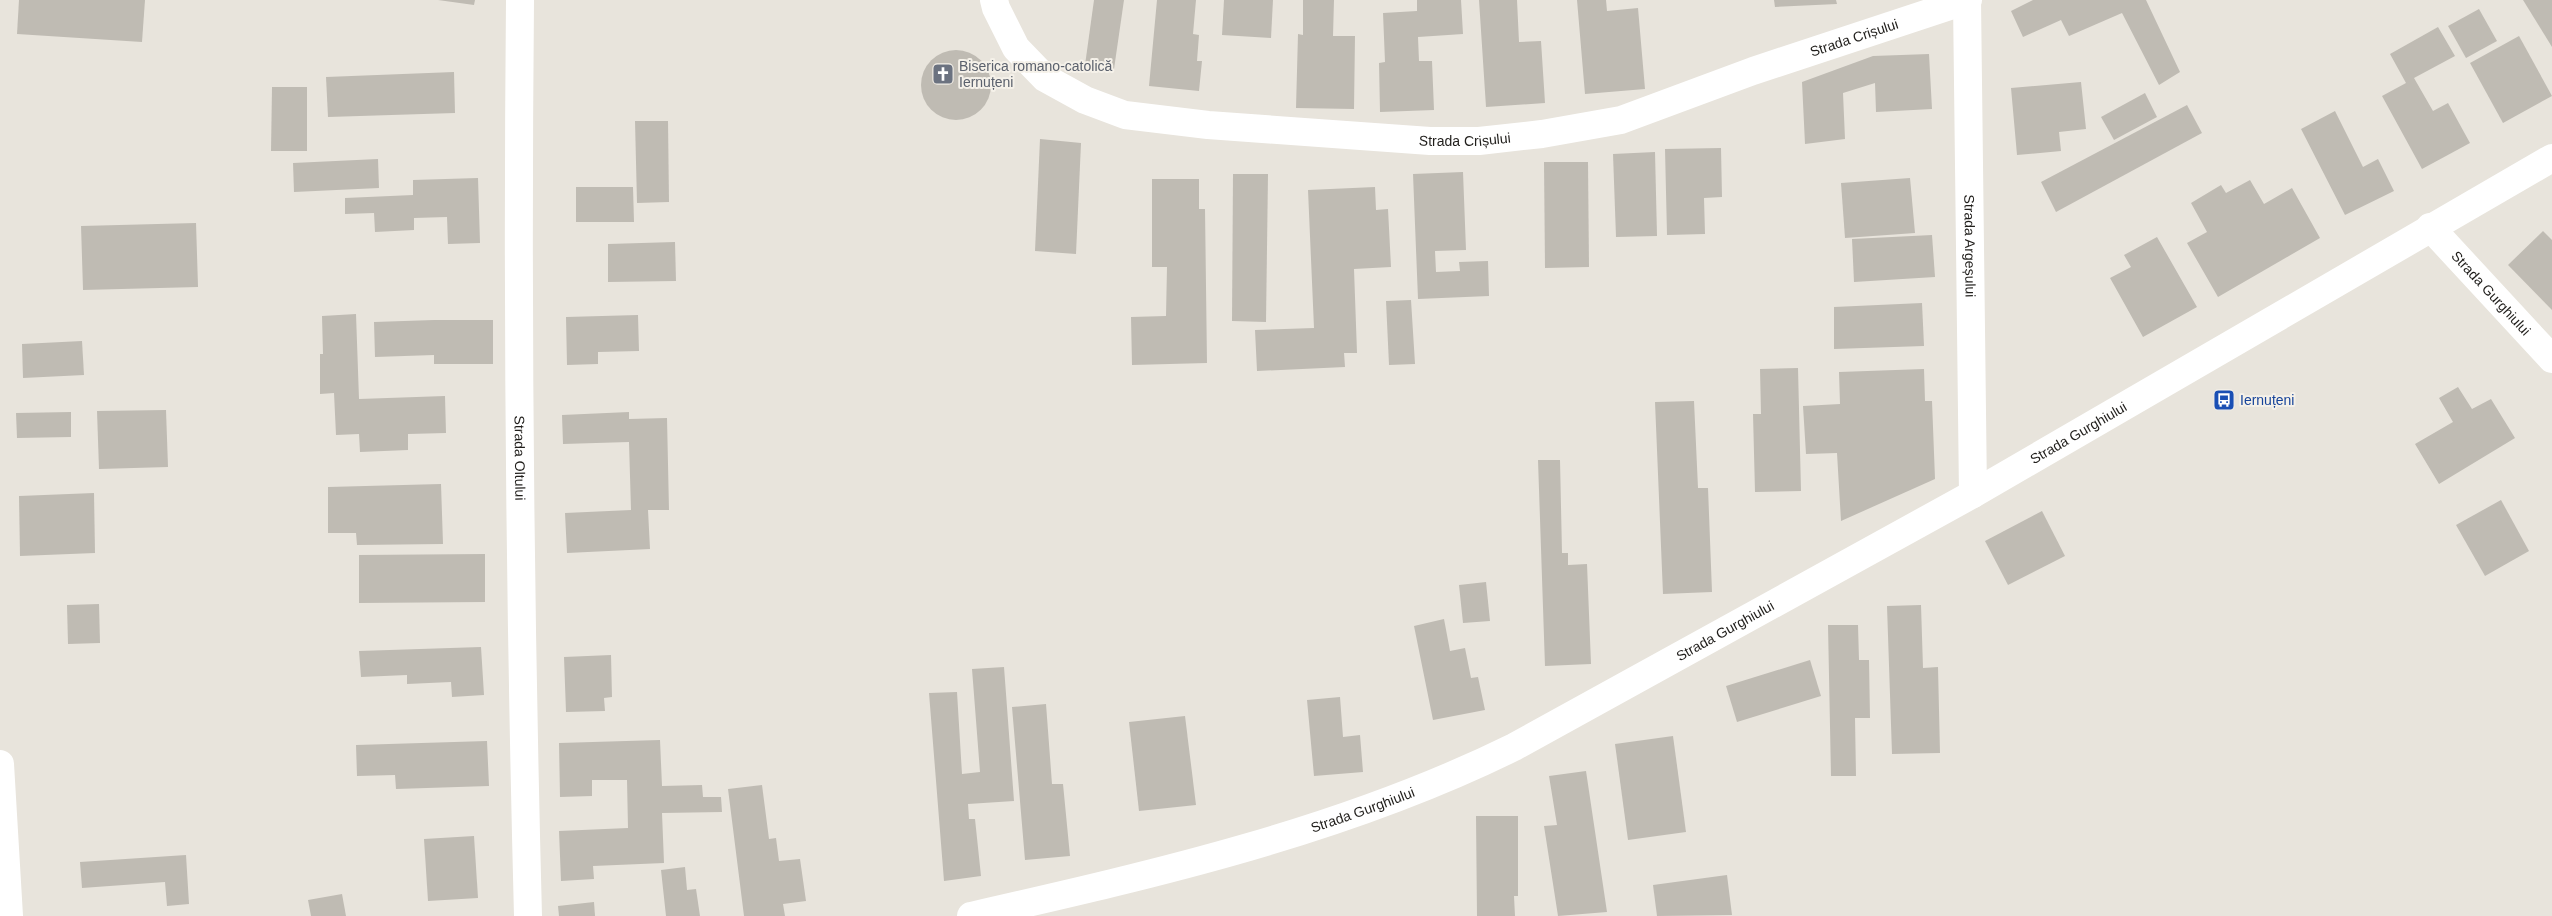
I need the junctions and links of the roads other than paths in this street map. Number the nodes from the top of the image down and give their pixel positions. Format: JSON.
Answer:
{"nodes":[{"id":1,"x":520,"y":0,"type":"edge"},
{"id":2,"x":994,"y":0,"type":"edge"},
{"id":3,"x":1967,"y":0,"type":"edge"},
{"id":4,"x":2552,"y":158,"type":"edge"},
{"id":5,"x":2430,"y":228,"type":"junction"},
{"id":6,"x":2552,"y":359,"type":"edge"},
{"id":7,"x":1973,"y":494,"type":"junction"},
{"id":8,"x":0,"y":764,"type":"edge"},
{"id":9,"x":9,"y":916,"type":"edge"},
{"id":10,"x":528,"y":916,"type":"edge"},
{"id":11,"x":971,"y":916,"type":"edge"}],
"edges":[{"from":1,"to":10,"type":"street","name":"Strada Oltului"},
{"from":2,"to":3,"type":"street","name":"Strada Crișului"},
{"from":3,"to":7,"type":"street","name":"Strada Argeșului"},
{"from":4,"to":5,"type":"street","name":"Strada Gurghiului"},
{"from":5,"to":6,"type":"street","name":"Strada Gurghiului"},
{"from":5,"to":7,"type":"street","name":"Strada Gurghiului"},
{"from":7,"to":11,"type":"street","name":"Strada Gurghiului"},
{"from":8,"to":9,"type":"street"}]}
